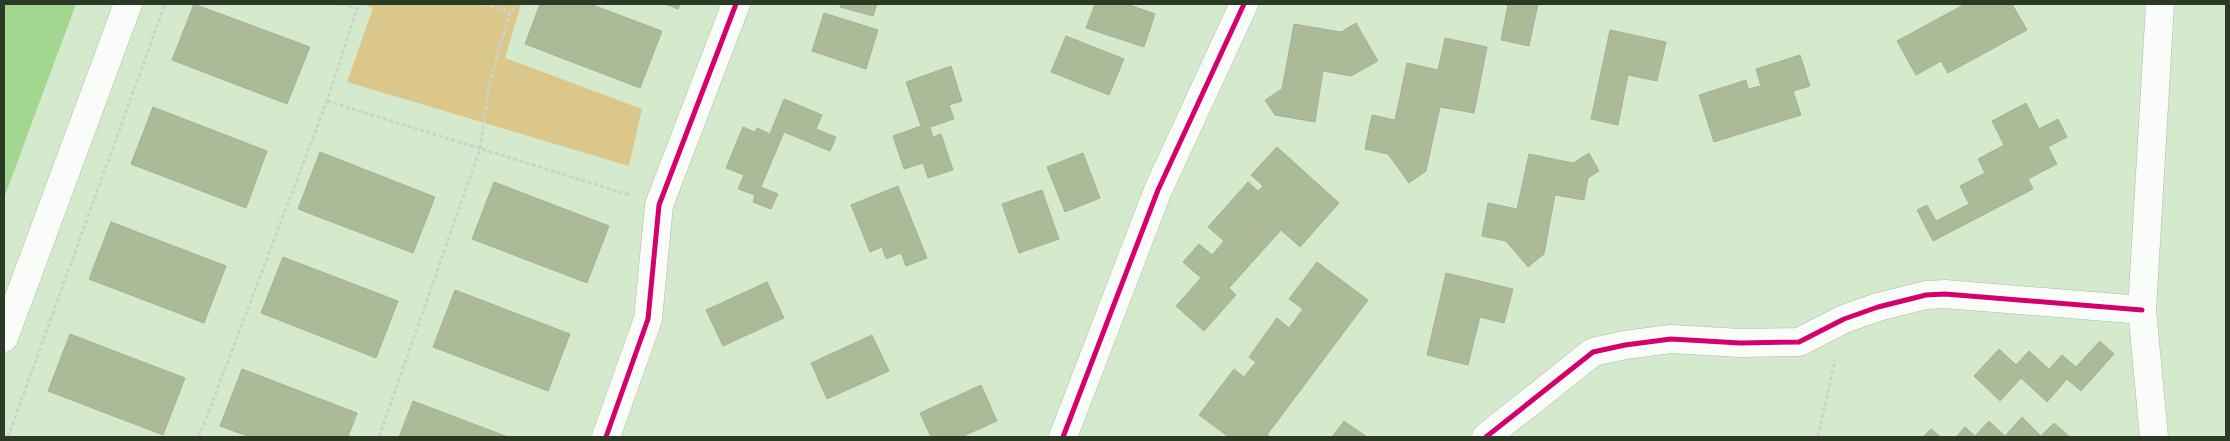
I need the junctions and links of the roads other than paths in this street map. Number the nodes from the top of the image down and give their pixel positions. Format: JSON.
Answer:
{"nodes":[{"id":1,"x":128,"y":4,"type":"edge"},
{"id":2,"x":736,"y":4,"type":"edge"},
{"id":3,"x":1244,"y":4,"type":"edge"},
{"id":4,"x":2160,"y":4,"type":"edge"},
{"id":5,"x":2142,"y":310,"type":"junction"},
{"id":6,"x":4,"y":338,"type":"edge"},
{"id":7,"x":606,"y":437,"type":"edge"},
{"id":8,"x":1063,"y":437,"type":"edge"},
{"id":9,"x":1486,"y":437,"type":"edge"},
{"id":10,"x":2154,"y":437,"type":"edge"}],
"edges":[{"from":1,"to":6,"type":"street"},
{"from":2,"to":7,"type":"street"},
{"from":3,"to":8,"type":"street"},
{"from":4,"to":5,"type":"street"},
{"from":5,"to":9,"type":"street"},
{"from":5,"to":10,"type":"street"}]}
